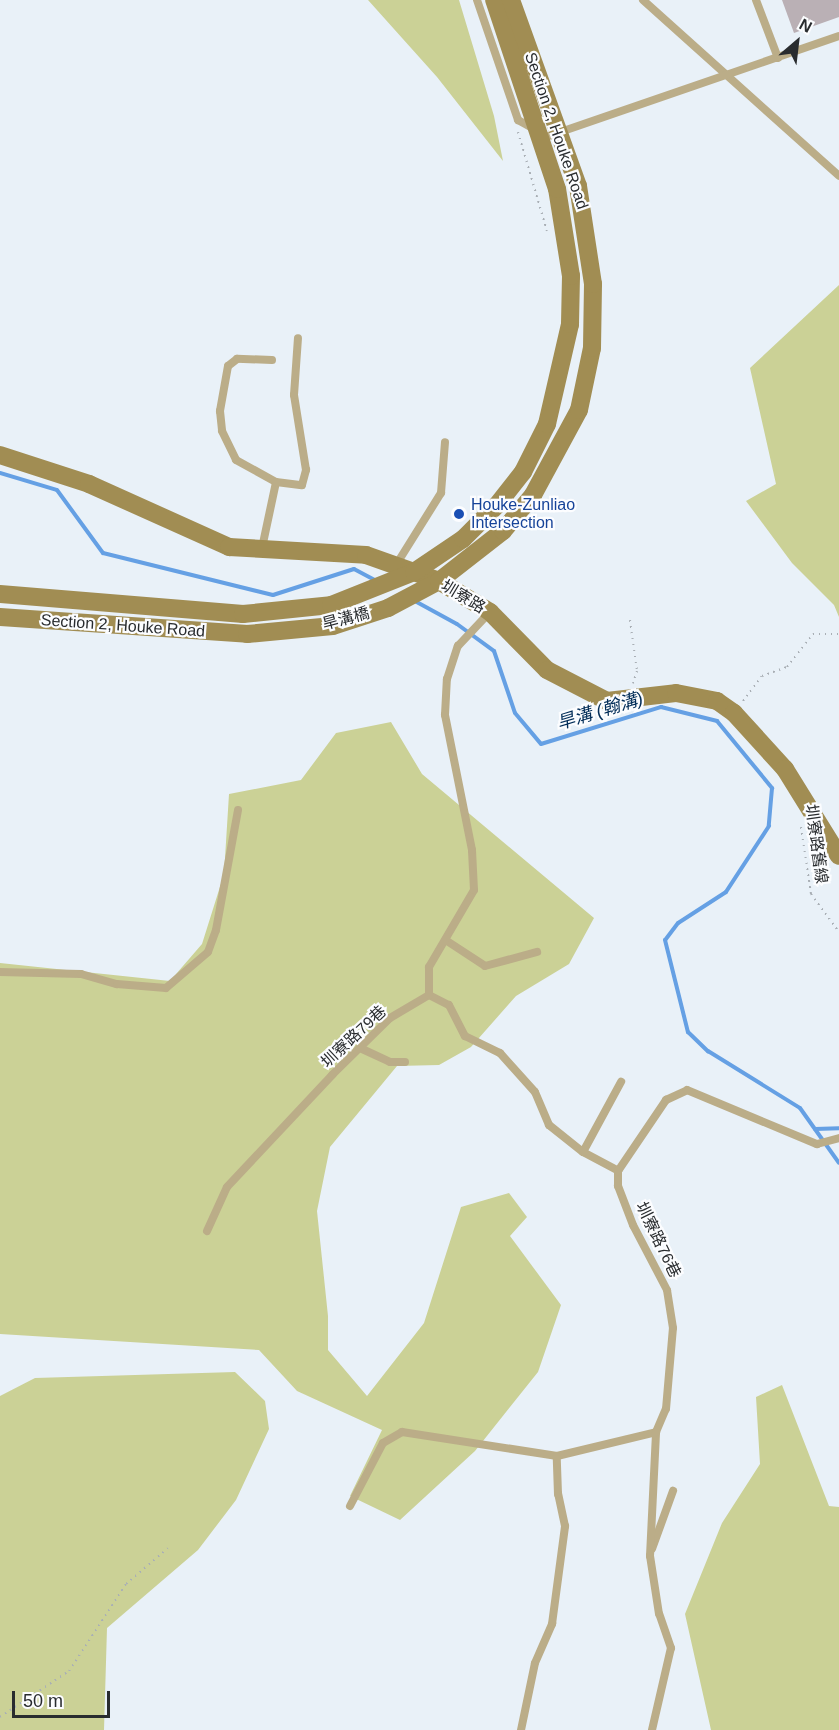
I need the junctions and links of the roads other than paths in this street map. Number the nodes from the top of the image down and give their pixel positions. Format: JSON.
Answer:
{"nodes":[{"id":1,"x":477,"y":0,"type":"edge"},
{"id":2,"x":494,"y":0,"type":"edge"},
{"id":3,"x":511,"y":0,"type":"edge"},
{"id":4,"x":643,"y":0,"type":"edge"},
{"id":5,"x":756,"y":0,"type":"edge"},
{"id":6,"x":839,"y":36,"type":"edge"},
{"id":7,"x":778,"y":58,"type":"junction"},
{"id":8,"x":729,"y":75,"type":"junction"},
{"id":9,"x":559,"y":133,"type":"junction"},
{"id":10,"x":539,"y":136,"type":"junction"},
{"id":11,"x":839,"y":176,"type":"edge"},
{"id":12,"x":298,"y":338,"type":"dead end"},
{"id":13,"x":272,"y":360,"type":"dead end"},
{"id":14,"x":445,"y":442,"type":"dead end"},
{"id":15,"x":0,"y":454,"type":"edge"},
{"id":16,"x":276,"y":482,"type":"junction"},
{"id":17,"x":261,"y":550,"type":"junction"},
{"id":18,"x":395,"y":566,"type":"junction"},
{"id":19,"x":414,"y":572,"type":"junction"},
{"id":20,"x":439,"y":581,"type":"junction"},
{"id":21,"x":0,"y":594,"type":"edge"},
{"id":22,"x":489,"y":612,"type":"junction"},
{"id":23,"x":243,"y":614,"type":"joint"},
{"id":24,"x":0,"y":617,"type":"edge"},
{"id":25,"x":247,"y":634,"type":"joint"},
{"id":26,"x":238,"y":810,"type":"dead end"},
{"id":27,"x":839,"y":856,"type":"edge"},
{"id":28,"x":447,"y":941,"type":"junction"},
{"id":29,"x":537,"y":952,"type":"dead end"},
{"id":30,"x":0,"y":972,"type":"edge"},
{"id":31,"x":429,"y":994,"type":"junction"},
{"id":32,"x":360,"y":1048,"type":"junction"},
{"id":33,"x":405,"y":1062,"type":"dead end"},
{"id":34,"x":621,"y":1082,"type":"dead end"},
{"id":35,"x":839,"y":1138,"type":"edge"},
{"id":36,"x":583,"y":1152,"type":"junction"},
{"id":37,"x":618,"y":1171,"type":"junction"},
{"id":38,"x":207,"y":1231,"type":"dead end"},
{"id":39,"x":656,"y":1432,"type":"junction"},
{"id":40,"x":557,"y":1456,"type":"junction"},
{"id":41,"x":673,"y":1491,"type":"dead end"},
{"id":42,"x":350,"y":1506,"type":"dead end"},
{"id":43,"x":650,"y":1556,"type":"junction"},
{"id":44,"x":521,"y":1730,"type":"edge"},
{"id":45,"x":651,"y":1730,"type":"edge"}],
"edges":[{"from":1,"to":10,"type":"lane"},
{"from":2,"to":10,"type":"street","name":"Section 2, Houke Road"},
{"from":3,"to":9,"type":"street","name":"Section 2, Houke Road"},
{"from":4,"to":8,"type":"lane"},
{"from":5,"to":7,"type":"lane"},
{"from":6,"to":7,"type":"lane"},
{"from":7,"to":8,"type":"lane"},
{"from":8,"to":9,"type":"lane"},
{"from":8,"to":11,"type":"lane"},
{"from":9,"to":10,"type":"lane"},
{"from":9,"to":20,"type":"street","name":"Section 2, Houke Road"},
{"from":10,"to":19,"type":"street","name":"Section 2, Houke Road"},
{"from":12,"to":16,"type":"lane"},
{"from":13,"to":16,"type":"lane"},
{"from":14,"to":18,"type":"lane"},
{"from":15,"to":17,"type":"street","name":"圳寮路"},
{"from":16,"to":17,"type":"lane"},
{"from":17,"to":18,"type":"street","name":"圳寮路"},
{"from":18,"to":19,"type":"street","name":"圳寮路"},
{"from":19,"to":20,"type":"street","name":"圳寮路"},
{"from":19,"to":23,"type":"street","name":"旱溝橋"},
{"from":20,"to":22,"type":"street","name":"圳寮路"},
{"from":20,"to":25,"type":"street","name":"旱溝橋"},
{"from":21,"to":23,"type":"street","name":"Section 2, Houke Road"},
{"from":22,"to":27,"type":"street","name":"圳寮路"},
{"from":22,"to":28,"type":"lane"},
{"from":24,"to":25,"type":"street","name":"Section 2, Houke Road"},
{"from":26,"to":30,"type":"lane"},
{"from":28,"to":29,"type":"lane"},
{"from":28,"to":31,"type":"lane"},
{"from":31,"to":32,"type":"lane","name":"圳寮路79巷"},
{"from":31,"to":36,"type":"lane"},
{"from":32,"to":33,"type":"lane"},
{"from":32,"to":38,"type":"lane","name":"圳寮路79巷"},
{"from":34,"to":36,"type":"lane"},
{"from":35,"to":37,"type":"lane"},
{"from":36,"to":37,"type":"lane"},
{"from":37,"to":39,"type":"lane","name":"圳寮路76巷"},
{"from":39,"to":40,"type":"lane"},
{"from":39,"to":43,"type":"lane","name":"圳寮路76巷"},
{"from":40,"to":42,"type":"lane"},
{"from":40,"to":44,"type":"lane"},
{"from":41,"to":43,"type":"lane"},
{"from":43,"to":45,"type":"lane","name":"圳寮路76巷"}]}
